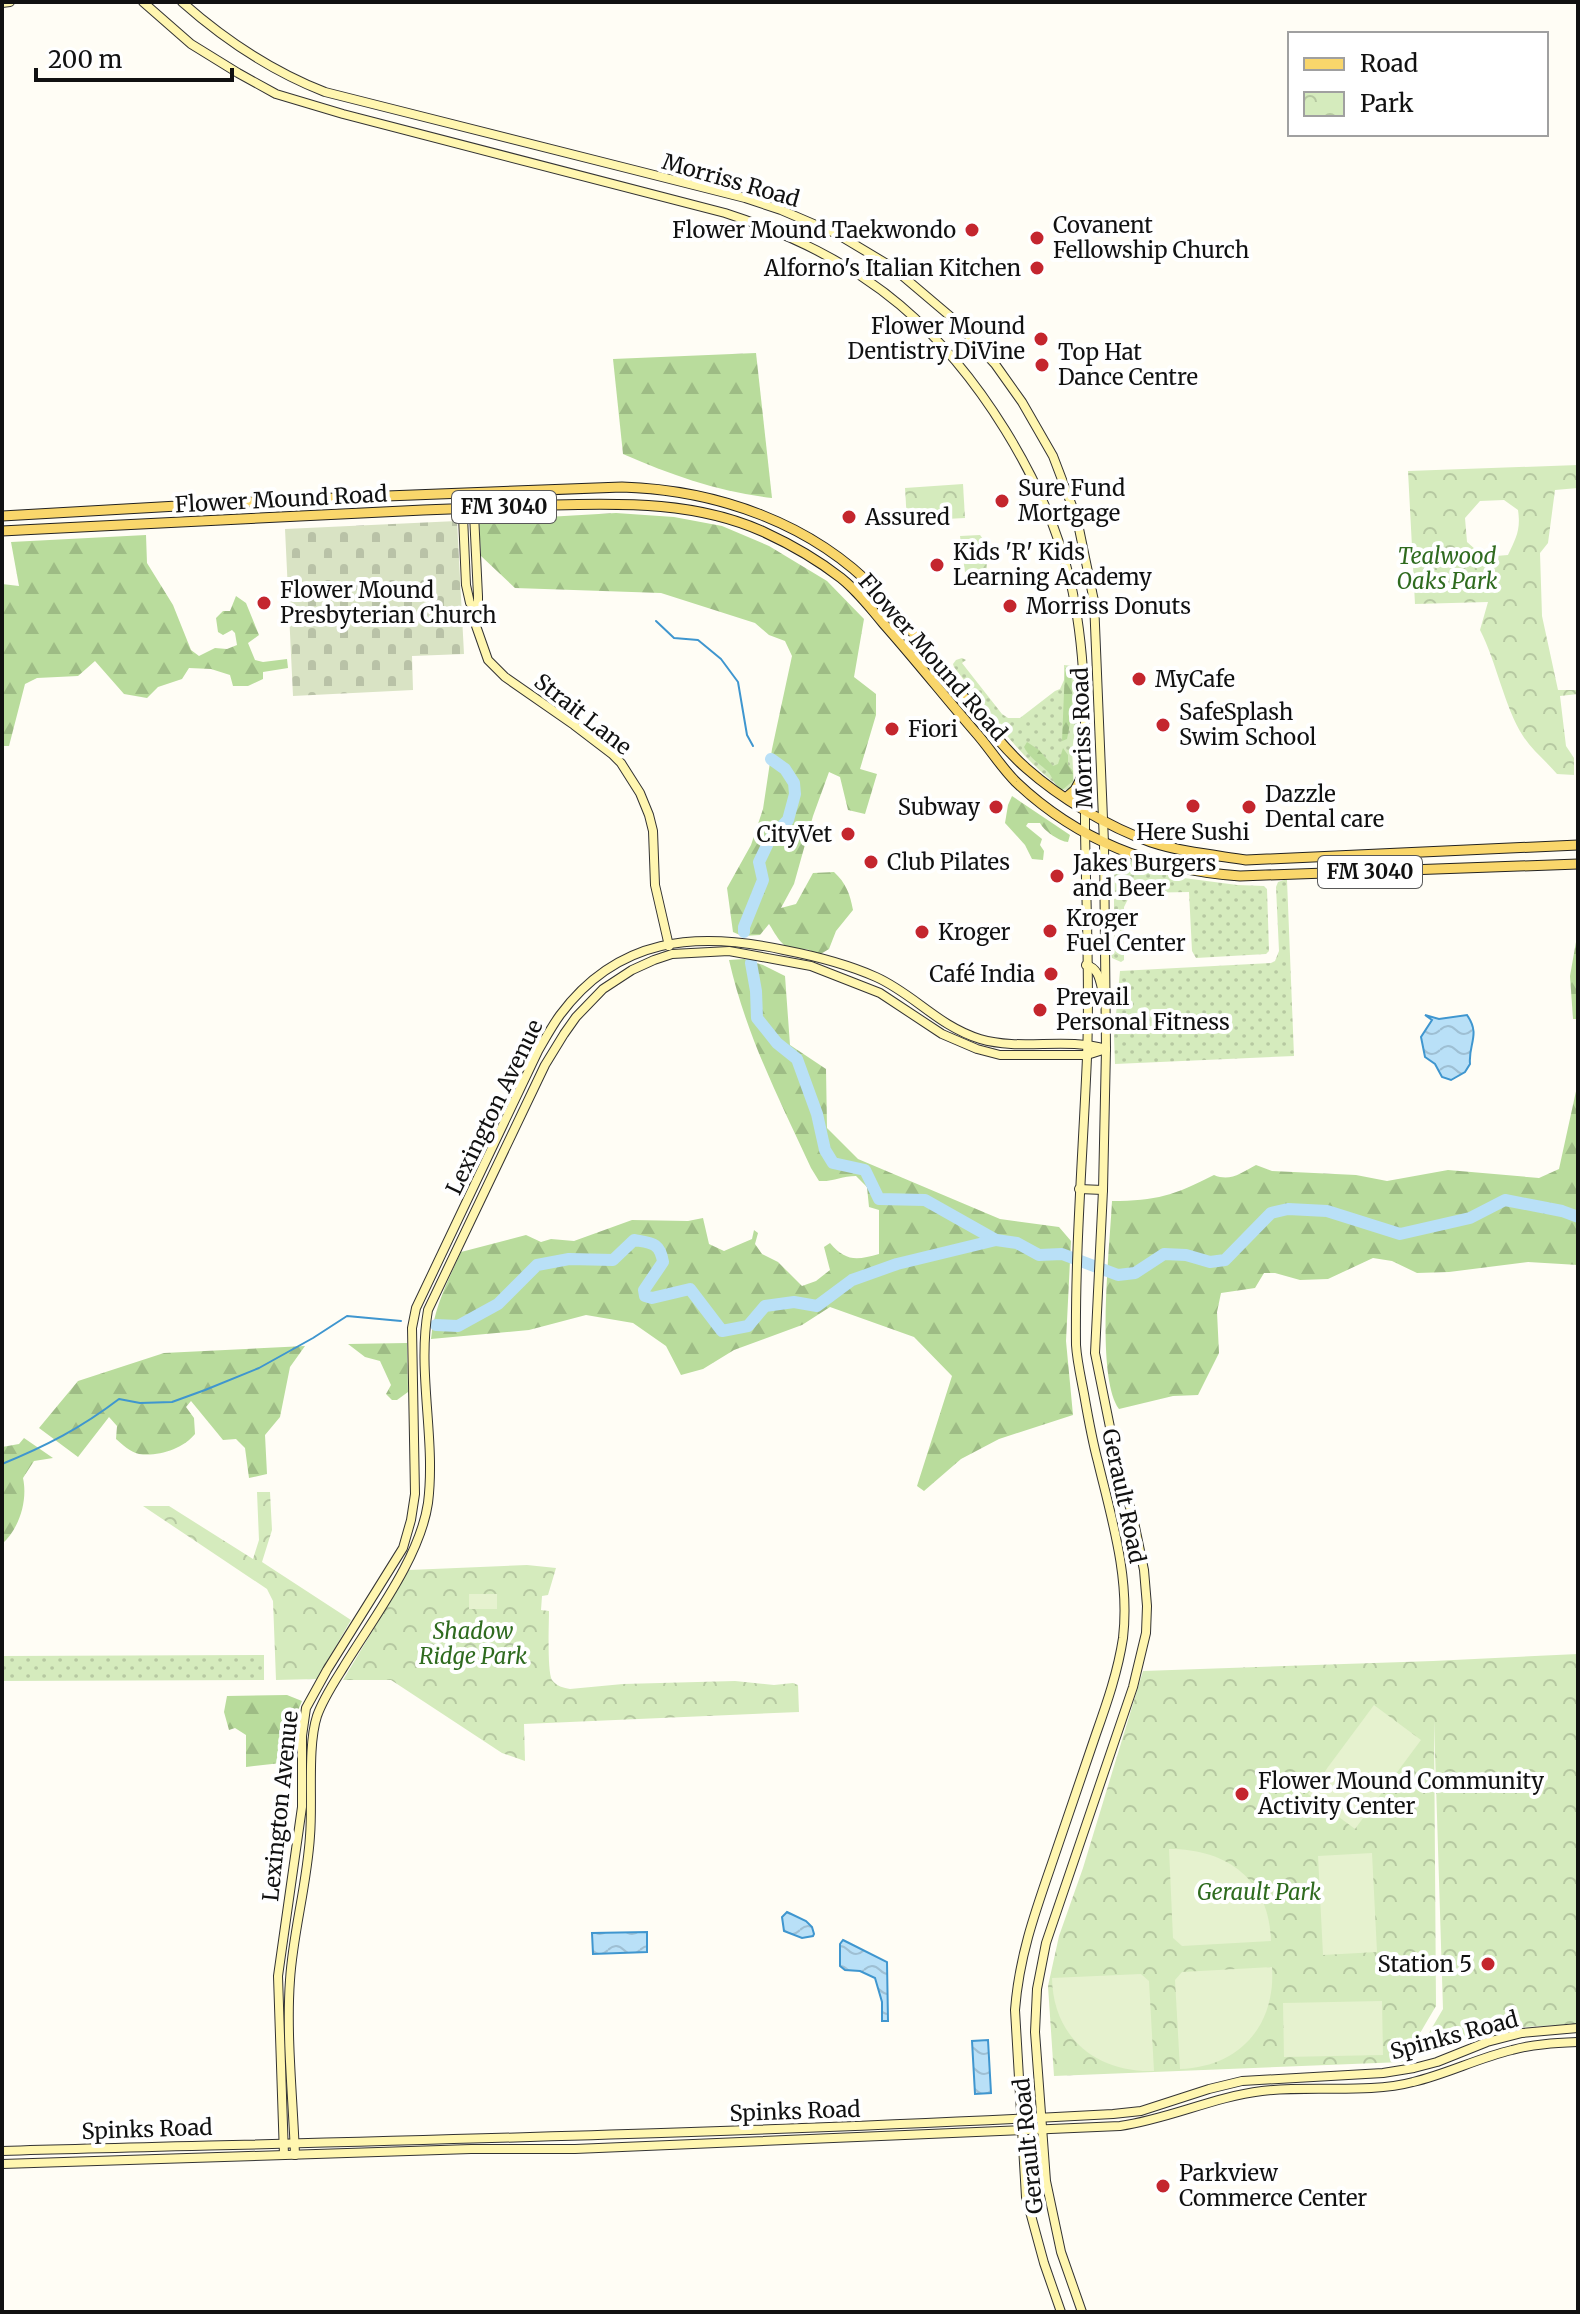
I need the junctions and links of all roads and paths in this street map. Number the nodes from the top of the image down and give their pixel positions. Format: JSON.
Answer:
{"nodes":[{"id":1,"x":10,"y":2,"type":"edge"},
{"id":2,"x":143,"y":2,"type":"edge"},
{"id":3,"x":182,"y":2,"type":"edge"},
{"id":4,"x":2,"y":3,"type":"edge"},
{"id":5,"x":462,"y":493,"type":"junction"},
{"id":6,"x":473,"y":493,"type":"junction"},
{"id":7,"x":283,"y":500,"type":"junction"},
{"id":8,"x":463,"y":508,"type":"junction"},
{"id":9,"x":474,"y":508,"type":"junction"},
{"id":10,"x":2,"y":516,"type":"edge"},
{"id":11,"x":284,"y":517,"type":"junction"},
{"id":12,"x":2,"y":531,"type":"edge"},
{"id":13,"x":767,"y":533,"type":"junction"},
{"id":14,"x":807,"y":537,"type":"junction"},
{"id":15,"x":474,"y":607,"type":"junction"},
{"id":16,"x":938,"y":666,"type":"junction"},
{"id":17,"x":929,"y":676,"type":"junction"},
{"id":18,"x":1085,"y":771,"type":"junction"},
{"id":19,"x":1067,"y":797,"type":"junction"},
{"id":20,"x":1085,"y":812,"type":"junction"},
{"id":21,"x":1103,"y":821,"type":"junction"},
{"id":22,"x":1085,"y":835,"type":"junction"},
{"id":23,"x":1104,"y":843,"type":"junction"},
{"id":24,"x":1578,"y":845,"type":"edge"},
{"id":25,"x":1297,"y":859,"type":"junction"},
{"id":26,"x":1578,"y":864,"type":"edge"},
{"id":27,"x":1273,"y":876,"type":"junction"},
{"id":28,"x":668,"y":943,"type":"junction"},
{"id":29,"x":672,"y":954,"type":"junction"},
{"id":30,"x":1086,"y":965,"type":"junction"},
{"id":31,"x":1106,"y":1005,"type":"junction"},
{"id":32,"x":1087,"y":1043,"type":"junction"},
{"id":33,"x":1106,"y":1049,"type":"junction"},
{"id":34,"x":1087,"y":1055,"type":"junction"},
{"id":35,"x":1079,"y":1189,"type":"junction"},
{"id":36,"x":1103,"y":1190,"type":"junction"},
{"id":37,"x":1022,"y":1958,"type":"junction"},
{"id":38,"x":1042,"y":1962,"type":"junction"},
{"id":39,"x":1578,"y":2028,"type":"edge"},
{"id":40,"x":1501,"y":2038,"type":"junction"},
{"id":41,"x":1578,"y":2042,"type":"edge"},
{"id":42,"x":1505,"y":2052,"type":"junction"},
{"id":43,"x":1420,"y":2067,"type":"junction"},
{"id":44,"x":1265,"y":2079,"type":"junction"},
{"id":45,"x":1421,"y":2080,"type":"junction"},
{"id":46,"x":1265,"y":2090,"type":"junction"},
{"id":47,"x":1041,"y":2118,"type":"junction"},
{"id":48,"x":1021,"y":2119,"type":"junction"},
{"id":49,"x":757,"y":2130,"type":"junction"},
{"id":50,"x":1042,"y":2130,"type":"junction"},
{"id":51,"x":1022,"y":2131,"type":"junction"},
{"id":52,"x":664,"y":2134,"type":"junction"},
{"id":53,"x":284,"y":2143,"type":"junction"},
{"id":54,"x":295,"y":2143,"type":"junction"},
{"id":55,"x":757,"y":2143,"type":"junction"},
{"id":56,"x":664,"y":2146,"type":"junction"},
{"id":57,"x":2,"y":2151,"type":"edge"},
{"id":58,"x":284,"y":2155,"type":"junction"},
{"id":59,"x":295,"y":2155,"type":"junction"},
{"id":60,"x":2,"y":2164,"type":"edge"},
{"id":61,"x":1061,"y":2312,"type":"edge"},
{"id":62,"x":1082,"y":2312,"type":"edge"}],
"edges":[{"from":1,"to":4,"type":"main road"},
{"from":2,"to":18,"type":"main road","name":"Morriss Road"},
{"from":3,"to":21,"type":"main road","name":"Morriss Road"},
{"from":5,"to":6,"type":"main road","name":"Flower Mound Road","number":"FM 3040"},
{"from":5,"to":7,"type":"main road","name":"Flower Mound Road","number":"FM 3040"},
{"from":5,"to":8,"type":"main road","name":"Strait Lane"},
{"from":6,"to":9,"type":"main road","name":"Strait Lane"},
{"from":6,"to":14,"type":"main road","name":"Flower Mound Road","number":"FM 3040"},
{"from":7,"to":10,"type":"main road","name":"Flower Mound Road","number":"FM 3040"},
{"from":7,"to":11,"type":"main road"},
{"from":8,"to":9,"type":"main road","name":"Flower Mound Road","number":"FM 3040"},
{"from":8,"to":11,"type":"main road","name":"Flower Mound Road","number":"FM 3040"},
{"from":8,"to":15,"type":"main road","name":"Strait Lane"},
{"from":9,"to":13,"type":"main road","name":"Flower Mound Road","number":"FM 3040"},
{"from":9,"to":15,"type":"main road","name":"Strait Lane"},
{"from":11,"to":12,"type":"main road","name":"Flower Mound Road","number":"FM 3040"},
{"from":13,"to":14,"type":"main road"},
{"from":13,"to":17,"type":"main road","name":"Flower Mound Road","number":"FM 3040"},
{"from":14,"to":16,"type":"main road","name":"Flower Mound Road","number":"FM 3040"},
{"from":15,"to":28,"type":"main road","name":"Strait Lane"},
{"from":16,"to":17,"type":"main road"},
{"from":16,"to":19,"type":"main road","name":"Flower Mound Road","number":"FM 3040"},
{"from":17,"to":22,"type":"main road","name":"Flower Mound Road","number":"FM 3040"},
{"from":18,"to":19,"type":"main road"},
{"from":18,"to":20,"type":"main road","name":"Morriss Road"},
{"from":19,"to":20,"type":"main road","name":"Flower Mound Road","number":"FM 3040"},
{"from":20,"to":21,"type":"main road","name":"Flower Mound Road","number":"FM 3040"},
{"from":20,"to":22,"type":"main road","name":"Gerault Road"},
{"from":21,"to":23,"type":"main road","name":"Morriss Road"},
{"from":21,"to":25,"type":"main road","name":"Flower Mound Road","number":"FM 3040"},
{"from":22,"to":23,"type":"main road","name":"Flower Mound Road","number":"FM 3040"},
{"from":22,"to":30,"type":"main road","name":"Gerault Road"},
{"from":23,"to":27,"type":"main road","name":"Flower Mound Road","number":"FM 3040"},
{"from":23,"to":31,"type":"main road","name":"Gerault Road"},
{"from":24,"to":25,"type":"main road","name":"Flower Mound Road","number":"FM 3040"},
{"from":25,"to":27,"type":"main road"},
{"from":26,"to":27,"type":"main road","name":"Flower Mound Road","number":"FM 3040"},
{"from":28,"to":29,"type":"main road","name":"Strait Lane"},
{"from":28,"to":32,"type":"main road","name":"Lexington Avenue"},
{"from":28,"to":53,"type":"main road","name":"Lexington Avenue"},
{"from":29,"to":34,"type":"main road","name":"Lexington Avenue"},
{"from":29,"to":54,"type":"main road","name":"Lexington Avenue"},
{"from":30,"to":31,"type":"main road"},
{"from":30,"to":32,"type":"main road","name":"Gerault Road"},
{"from":31,"to":33,"type":"main road","name":"Gerault Road"},
{"from":32,"to":33,"type":"main road","name":"Lexington Avenue"},
{"from":32,"to":34,"type":"main road","name":"Gerault Road"},
{"from":33,"to":34,"type":"main road","name":"Lexington Avenue"},
{"from":33,"to":36,"type":"main road","name":"Gerault Road"},
{"from":34,"to":35,"type":"main road","name":"Gerault Road"},
{"from":35,"to":36,"type":"main road"},
{"from":35,"to":37,"type":"main road","name":"Gerault Road"},
{"from":36,"to":38,"type":"main road","name":"Gerault Road"},
{"from":37,"to":38,"type":"main road"},
{"from":37,"to":48,"type":"main road","name":"Gerault Road"},
{"from":38,"to":47,"type":"main road","name":"Gerault Road"},
{"from":39,"to":40,"type":"main road","name":"Spinks Road"},
{"from":40,"to":42,"type":"main road"},
{"from":40,"to":43,"type":"main road","name":"Spinks Road"},
{"from":41,"to":42,"type":"main road","name":"Spinks Road"},
{"from":42,"to":45,"type":"main road","name":"Spinks Road"},
{"from":43,"to":44,"type":"main road","name":"Spinks Road"},
{"from":43,"to":45,"type":"main road"},
{"from":44,"to":46,"type":"main road"},
{"from":44,"to":47,"type":"main road","name":"Spinks Road"},
{"from":45,"to":46,"type":"main road","name":"Spinks Road"},
{"from":46,"to":50,"type":"main road","name":"Spinks Road"},
{"from":47,"to":48,"type":"main road","name":"Spinks Road"},
{"from":47,"to":50,"type":"main road","name":"Gerault Road"},
{"from":48,"to":49,"type":"main road","name":"Spinks Road"},
{"from":48,"to":51,"type":"main road","name":"Gerault Road"},
{"from":49,"to":52,"type":"main road","name":"Spinks Road"},
{"from":49,"to":55,"type":"main road"},
{"from":50,"to":51,"type":"main road","name":"Spinks Road"},
{"from":50,"to":62,"type":"main road","name":"Gerault Road"},
{"from":51,"to":55,"type":"main road","name":"Spinks Road"},
{"from":51,"to":61,"type":"main road","name":"Gerault Road"},
{"from":52,"to":54,"type":"main road","name":"Spinks Road"},
{"from":52,"to":56,"type":"main road"},
{"from":53,"to":54,"type":"main road","name":"Spinks Road"},
{"from":53,"to":57,"type":"main road","name":"Spinks Road"},
{"from":53,"to":58,"type":"main road","name":"Lexington Avenue"},
{"from":54,"to":59,"type":"main road","name":"Lexington Avenue"},
{"from":55,"to":56,"type":"main road","name":"Spinks Road"},
{"from":56,"to":59,"type":"main road","name":"Spinks Road"},
{"from":58,"to":59,"type":"main road","name":"Spinks Road"},
{"from":58,"to":60,"type":"main road","name":"Spinks Road"}]}
